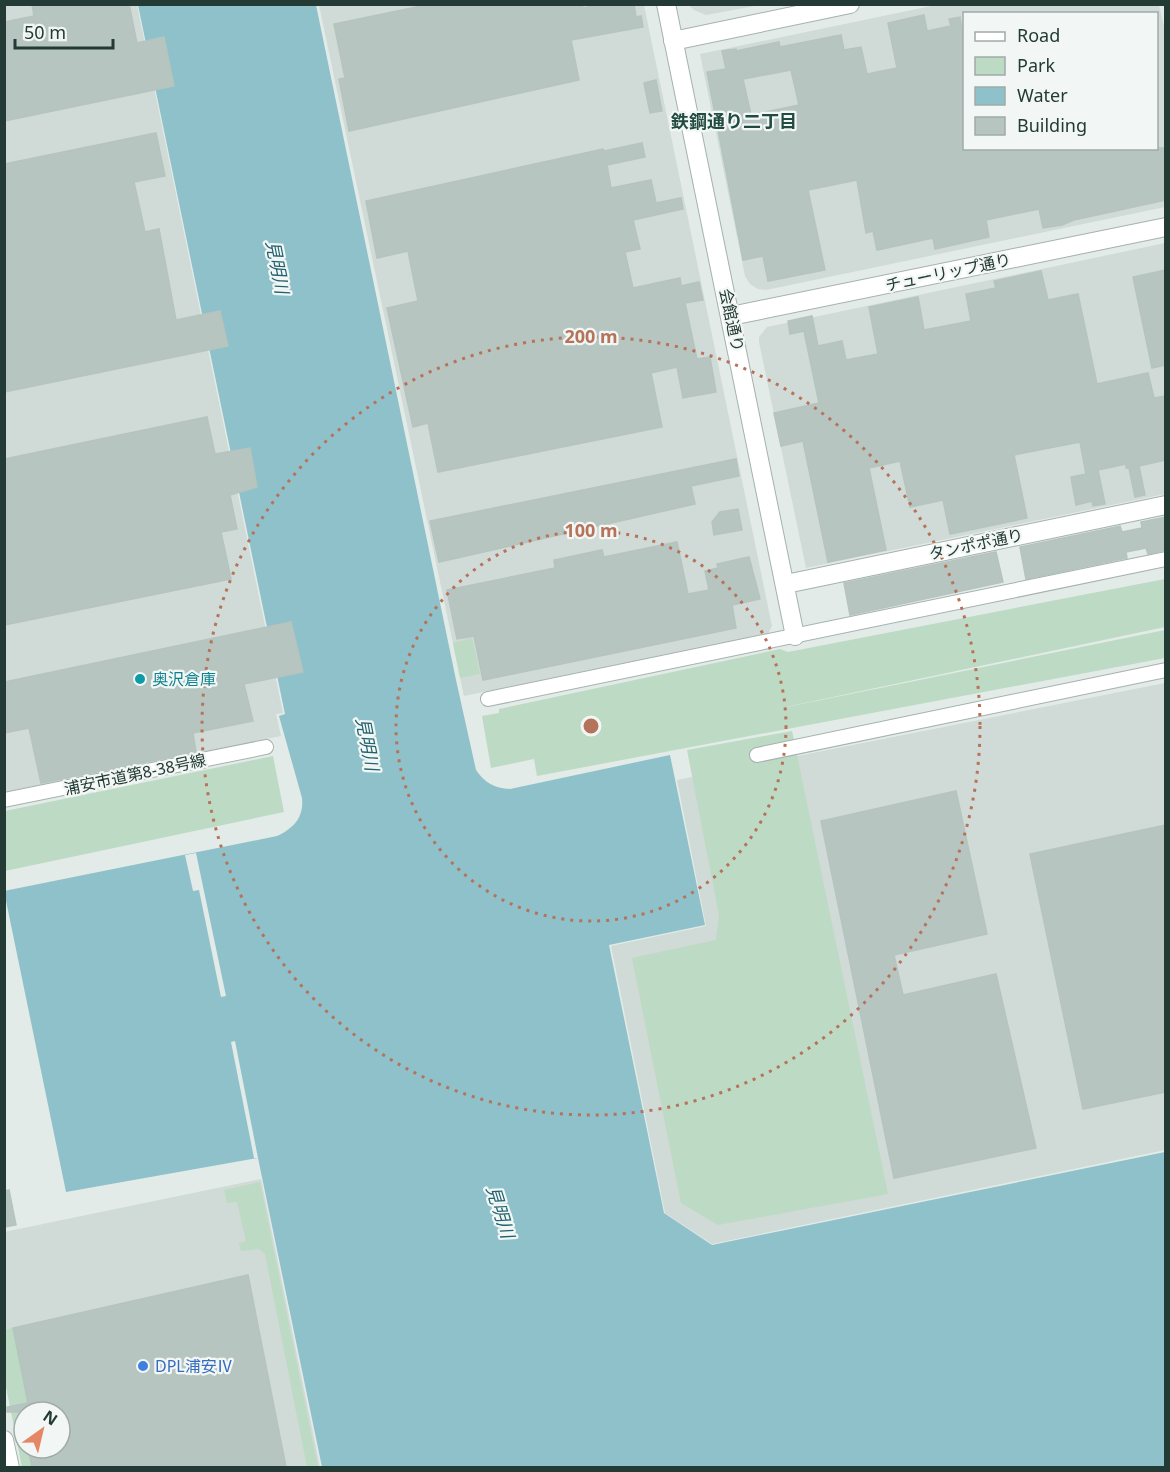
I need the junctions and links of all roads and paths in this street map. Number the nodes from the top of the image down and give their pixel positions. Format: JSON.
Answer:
{"nodes":[{"id":1,"x":666,"y":4,"type":"edge"},
{"id":2,"x":850,"y":4,"type":"edge"},
{"id":3,"x":673,"y":41,"type":"junction"},
{"id":4,"x":1166,"y":226,"type":"edge"},
{"id":5,"x":731,"y":316,"type":"junction"},
{"id":6,"x":1166,"y":505,"type":"edge"},
{"id":7,"x":1166,"y":559,"type":"edge"},
{"id":8,"x":786,"y":584,"type":"junction"},
{"id":9,"x":795,"y":636,"type":"junction"},
{"id":10,"x":1166,"y":670,"type":"edge"},
{"id":11,"x":488,"y":699,"type":"dead end"},
{"id":12,"x":266,"y":747,"type":"dead end"},
{"id":13,"x":757,"y":755,"type":"dead end"},
{"id":14,"x":4,"y":800,"type":"edge"},
{"id":15,"x":4,"y":1440,"type":"edge"},
{"id":16,"x":10,"y":1467,"type":"edge"}],
"edges":[{"from":1,"to":3,"type":"street","name":"会館通り"},
{"from":2,"to":3,"type":"street"},
{"from":3,"to":5,"type":"street","name":"会館通り"},
{"from":4,"to":5,"type":"street","name":"チューリップ通り"},
{"from":5,"to":8,"type":"street","name":"会館通り"},
{"from":6,"to":8,"type":"street","name":"タンポポ通り"},
{"from":7,"to":9,"type":"street"},
{"from":8,"to":9,"type":"street","name":"会館通り"},
{"from":9,"to":11,"type":"street"},
{"from":10,"to":13,"type":"street"},
{"from":12,"to":14,"type":"street","name":"浦安市道第8-38号線"},
{"from":15,"to":16,"type":"street"}]}
